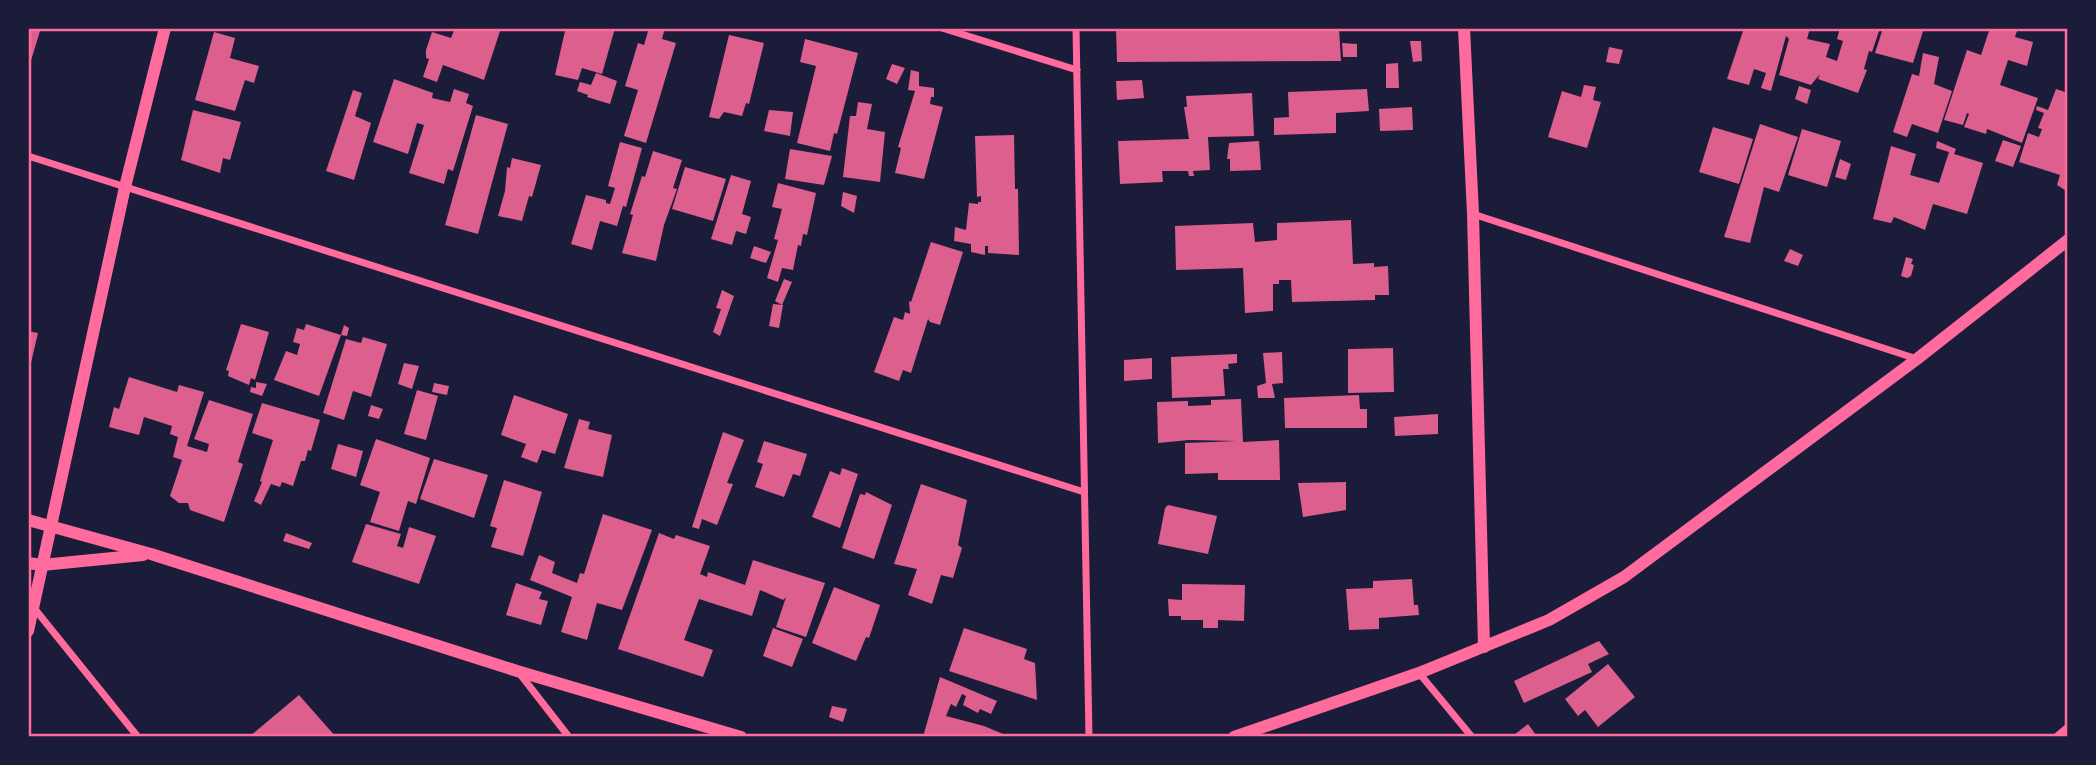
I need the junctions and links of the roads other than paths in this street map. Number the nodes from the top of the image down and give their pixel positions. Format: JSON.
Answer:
{"nodes":[{"id":1,"x":165,"y":28,"type":"edge"},
{"id":2,"x":942,"y":28,"type":"edge"},
{"id":3,"x":1076,"y":28,"type":"edge"},
{"id":4,"x":1464,"y":28,"type":"edge"},
{"id":5,"x":1077,"y":70,"type":"junction"},
{"id":6,"x":28,"y":156,"type":"edge"},
{"id":7,"x":125,"y":187,"type":"junction"},
{"id":8,"x":1474,"y":214,"type":"junction"},
{"id":9,"x":2068,"y":240,"type":"edge"},
{"id":10,"x":1917,"y":359,"type":"junction"},
{"id":11,"x":1084,"y":492,"type":"junction"},
{"id":12,"x":28,"y":520,"type":"edge"},
{"id":13,"x":49,"y":528,"type":"junction"},
{"id":14,"x":151,"y":554,"type":"junction"},
{"id":15,"x":28,"y":563,"type":"edge"},
{"id":16,"x":42,"y":565,"type":"junction"},
{"id":17,"x":34,"y":607,"type":"junction"},
{"id":18,"x":28,"y":631,"type":"edge"},
{"id":19,"x":1484,"y":647,"type":"junction"},
{"id":20,"x":517,"y":671,"type":"junction"},
{"id":21,"x":1419,"y":673,"type":"junction"},
{"id":22,"x":2068,"y":727,"type":"edge"},
{"id":23,"x":138,"y":737,"type":"edge"},
{"id":24,"x":569,"y":737,"type":"edge"},
{"id":25,"x":741,"y":737,"type":"edge"},
{"id":26,"x":1089,"y":737,"type":"edge"},
{"id":27,"x":1234,"y":737,"type":"edge"},
{"id":28,"x":1472,"y":737,"type":"edge"},
{"id":29,"x":2056,"y":737,"type":"edge"}],
"edges":[{"from":1,"to":7,"type":"street"},
{"from":2,"to":5,"type":"street"},
{"from":3,"to":5,"type":"street"},
{"from":4,"to":8,"type":"street"},
{"from":5,"to":11,"type":"street"},
{"from":6,"to":7,"type":"street"},
{"from":7,"to":11,"type":"street"},
{"from":7,"to":13,"type":"street"},
{"from":8,"to":10,"type":"street"},
{"from":8,"to":19,"type":"street"},
{"from":9,"to":10,"type":"street"},
{"from":10,"to":19,"type":"street"},
{"from":11,"to":26,"type":"street"},
{"from":12,"to":13,"type":"street"},
{"from":13,"to":14,"type":"street"},
{"from":13,"to":16,"type":"street"},
{"from":14,"to":16,"type":"street"},
{"from":14,"to":20,"type":"street"},
{"from":15,"to":16,"type":"street"},
{"from":16,"to":17,"type":"street"},
{"from":17,"to":18,"type":"street"},
{"from":17,"to":23,"type":"street"},
{"from":19,"to":21,"type":"street"},
{"from":20,"to":24,"type":"street"},
{"from":20,"to":25,"type":"street"},
{"from":21,"to":27,"type":"street"},
{"from":21,"to":28,"type":"street"},
{"from":22,"to":29,"type":"street"}]}
